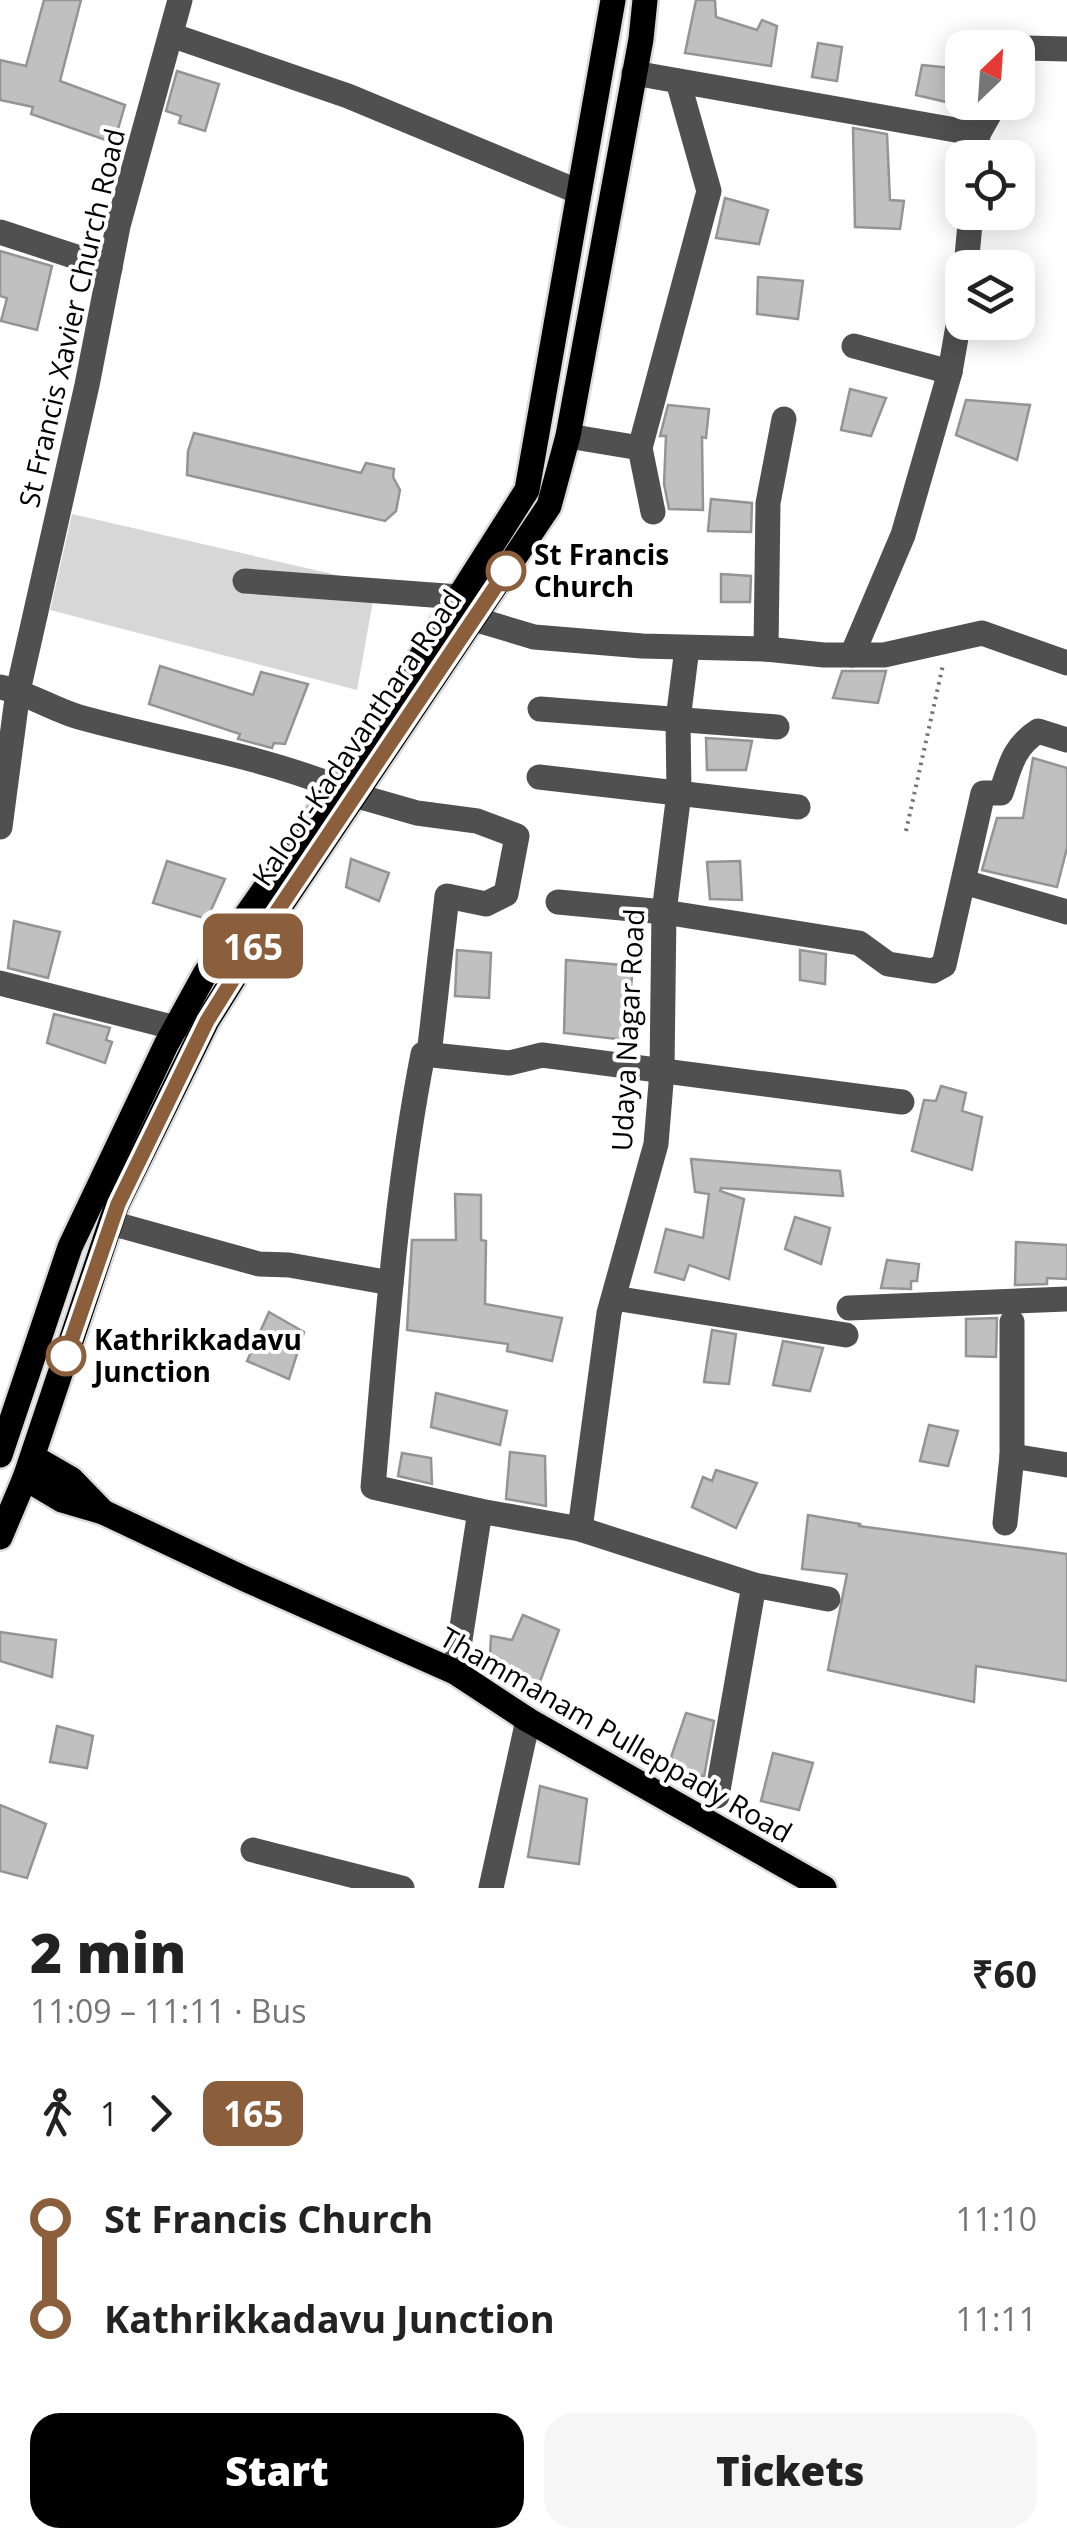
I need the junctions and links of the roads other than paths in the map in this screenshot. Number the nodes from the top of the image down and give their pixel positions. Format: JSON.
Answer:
{"nodes":[{"id":1,"x":180,"y":0,"type":"edge"},
{"id":2,"x":613,"y":0,"type":"edge"},
{"id":3,"x":645,"y":0,"type":"edge"},
{"id":4,"x":171,"y":35,"type":"junction"},
{"id":5,"x":1035,"y":48,"type":"edge"},
{"id":6,"x":1067,"y":49,"type":"edge"},
{"id":7,"x":634,"y":73,"type":"junction"},
{"id":8,"x":678,"y":81,"type":"junction"},
{"id":9,"x":949,"y":140,"type":"edge"},
{"id":10,"x":578,"y":192,"type":"junction"},
{"id":11,"x":0,"y":232,"type":"edge"},
{"id":12,"x":110,"y":268,"type":"junction"},
{"id":13,"x":956,"y":340,"type":"edge"},
{"id":14,"x":854,"y":346,"type":"dead end"},
{"id":15,"x":950,"y":372,"type":"junction"},
{"id":16,"x":784,"y":419,"type":"dead end"},
{"id":17,"x":568,"y":436,"type":"junction"},
{"id":18,"x":640,"y":448,"type":"junction"},
{"id":19,"x":653,"y":512,"type":"dead end"},
{"id":20,"x":245,"y":581,"type":"dead end"},
{"id":21,"x":461,"y":610,"type":"junction"},
{"id":22,"x":687,"y":648,"type":"junction"},
{"id":23,"x":766,"y":650,"type":"junction"},
{"id":24,"x":852,"y":655,"type":"junction"},
{"id":25,"x":1067,"y":663,"type":"edge"},
{"id":26,"x":9,"y":689,"type":"edge"},
{"id":27,"x":540,"y":709,"type":"dead end"},
{"id":28,"x":678,"y":720,"type":"junction"},
{"id":29,"x":777,"y":727,"type":"dead end"},
{"id":30,"x":1067,"y":740,"type":"edge"},
{"id":31,"x":539,"y":777,"type":"dead end"},
{"id":32,"x":346,"y":791,"type":"junction"},
{"id":33,"x":679,"y":793,"type":"junction"},
{"id":34,"x":798,"y":807,"type":"dead end"},
{"id":35,"x":0,"y":828,"type":"edge"},
{"id":36,"x":964,"y":882,"type":"junction"},
{"id":37,"x":558,"y":902,"type":"dead end"},
{"id":38,"x":664,"y":912,"type":"junction"},
{"id":39,"x":1067,"y":912,"type":"edge"},
{"id":40,"x":0,"y":983,"type":"edge"},
{"id":41,"x":176,"y":1028,"type":"junction"},
{"id":42,"x":429,"y":1055,"type":"junction"},
{"id":43,"x":662,"y":1071,"type":"junction"},
{"id":44,"x":902,"y":1102,"type":"dead end"},
{"id":45,"x":111,"y":1223,"type":"junction"},
{"id":46,"x":390,"y":1283,"type":"junction"},
{"id":47,"x":614,"y":1298,"type":"junction"},
{"id":48,"x":1067,"y":1299,"type":"edge"},
{"id":49,"x":850,"y":1308,"type":"dead end"},
{"id":50,"x":1012,"y":1322,"type":"dead end"},
{"id":51,"x":846,"y":1335,"type":"dead end"},
{"id":52,"x":1,"y":1447,"type":"edge"},
{"id":53,"x":1012,"y":1456,"type":"junction"},
{"id":54,"x":1067,"y":1465,"type":"edge"},
{"id":55,"x":29,"y":1467,"type":"junction"},
{"id":56,"x":480,"y":1511,"type":"junction"},
{"id":57,"x":1005,"y":1523,"type":"dead end"},
{"id":58,"x":580,"y":1529,"type":"junction"},
{"id":59,"x":0,"y":1537,"type":"edge"},
{"id":60,"x":754,"y":1585,"type":"junction"},
{"id":61,"x":828,"y":1599,"type":"dead end"},
{"id":62,"x":455,"y":1672,"type":"junction"},
{"id":63,"x":528,"y":1720,"type":"junction"},
{"id":64,"x":717,"y":1796,"type":"dead end"},
{"id":65,"x":252,"y":1850,"type":"dead end"},
{"id":66,"x":402,"y":1888,"type":"edge"},
{"id":67,"x":491,"y":1888,"type":"edge"},
{"id":68,"x":824,"y":1888,"type":"edge"}],
"edges":[{"from":1,"to":4,"type":"street","name":"St Francis Xavier Church Road"},
{"from":2,"to":10,"type":"main road","name":"Kaloor-Kadavanthara Road"},
{"from":3,"to":7,"type":"main road","name":"Kaloor-Kadavanthara Road"},
{"from":4,"to":10,"type":"street"},
{"from":4,"to":12,"type":"street","name":"St Francis Xavier Church Road"},
{"from":5,"to":6,"type":"street"},
{"from":7,"to":8,"type":"street"},
{"from":7,"to":17,"type":"main road","name":"Kaloor-Kadavanthara Road"},
{"from":8,"to":9,"type":"street"},
{"from":8,"to":18,"type":"street"},
{"from":10,"to":21,"type":"main road","name":"Kaloor-Kadavanthara Road"},
{"from":11,"to":12,"type":"street"},
{"from":12,"to":26,"type":"street","name":"St Francis Xavier Church Road"},
{"from":13,"to":15,"type":"street"},
{"from":14,"to":15,"type":"street"},
{"from":15,"to":24,"type":"street"},
{"from":16,"to":23,"type":"street"},
{"from":17,"to":18,"type":"street"},
{"from":17,"to":21,"type":"main road","name":"Kaloor-Kadavanthara Road"},
{"from":18,"to":19,"type":"street"},
{"from":20,"to":21,"type":"street"},
{"from":21,"to":22,"type":"street"},
{"from":21,"to":32,"type":"main road","name":"Kaloor-Kadavanthara Road"},
{"from":22,"to":23,"type":"street"},
{"from":22,"to":28,"type":"street","name":"Udaya Nagar Road"},
{"from":23,"to":24,"type":"street"},
{"from":24,"to":25,"type":"street"},
{"from":26,"to":32,"type":"street"},
{"from":26,"to":35,"type":"street","name":"St Francis Xavier Church Road"},
{"from":27,"to":28,"type":"street"},
{"from":28,"to":29,"type":"street"},
{"from":28,"to":33,"type":"street","name":"Udaya Nagar Road"},
{"from":30,"to":36,"type":"street"},
{"from":31,"to":33,"type":"street"},
{"from":32,"to":41,"type":"main road","name":"Kaloor-Kadavanthara Road"},
{"from":32,"to":42,"type":"street"},
{"from":32,"to":45,"type":"main road","name":"Kaloor-Kadavanthara Road"},
{"from":33,"to":34,"type":"street"},
{"from":33,"to":38,"type":"street","name":"Udaya Nagar Road"},
{"from":36,"to":38,"type":"street"},
{"from":36,"to":39,"type":"street"},
{"from":37,"to":38,"type":"street"},
{"from":38,"to":43,"type":"street","name":"Udaya Nagar Road"},
{"from":40,"to":41,"type":"street"},
{"from":41,"to":52,"type":"main road","name":"Kaloor-Kadavanthara Road"},
{"from":42,"to":43,"type":"street"},
{"from":42,"to":46,"type":"street"},
{"from":43,"to":44,"type":"street"},
{"from":43,"to":47,"type":"street","name":"Udaya Nagar Road"},
{"from":45,"to":46,"type":"street"},
{"from":45,"to":55,"type":"main road","name":"Kaloor-Kadavanthara Road"},
{"from":46,"to":56,"type":"street"},
{"from":47,"to":51,"type":"street"},
{"from":47,"to":58,"type":"street","name":"Udaya Nagar Road"},
{"from":48,"to":49,"type":"street"},
{"from":50,"to":53,"type":"street"},
{"from":53,"to":54,"type":"street"},
{"from":53,"to":57,"type":"street"},
{"from":55,"to":59,"type":"main road","name":"Kaloor-Kadavanthara Road"},
{"from":55,"to":62,"type":"main road","name":"Thammanam Pulleppady Road"},
{"from":56,"to":58,"type":"street"},
{"from":56,"to":62,"type":"street"},
{"from":58,"to":60,"type":"street"},
{"from":60,"to":61,"type":"street"},
{"from":60,"to":64,"type":"street"},
{"from":62,"to":63,"type":"main road","name":"Thammanam Pulleppady Road"},
{"from":63,"to":67,"type":"street"},
{"from":63,"to":68,"type":"main road","name":"Thammanam Pulleppady Road"},
{"from":65,"to":66,"type":"street"}]}
